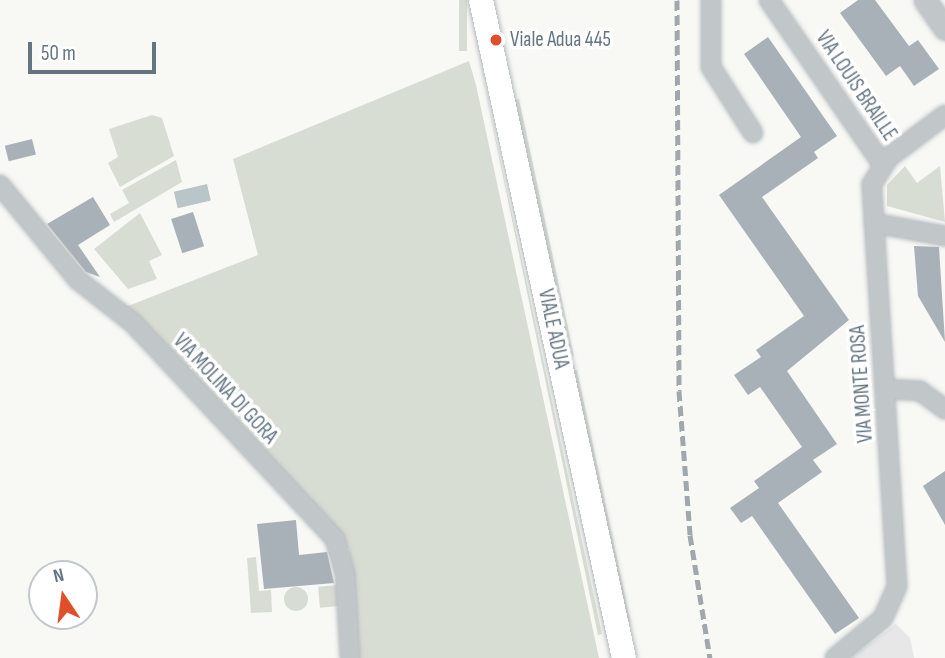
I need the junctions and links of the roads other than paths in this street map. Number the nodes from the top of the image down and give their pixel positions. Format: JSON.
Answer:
{"nodes":[{"id":1,"x":481,"y":0,"type":"edge"},
{"id":2,"x":711,"y":0,"type":"edge"},
{"id":3,"x":769,"y":0,"type":"edge"},
{"id":4,"x":925,"y":0,"type":"edge"},
{"id":5,"x":945,"y":29,"type":"edge"},
{"id":6,"x":945,"y":115,"type":"edge"},
{"id":7,"x":753,"y":133,"type":"dead end"},
{"id":8,"x":882,"y":164,"type":"junction"},
{"id":9,"x":0,"y":184,"type":"edge"},
{"id":10,"x":874,"y":223,"type":"junction"},
{"id":11,"x":945,"y":236,"type":"edge"},
{"id":12,"x":885,"y":390,"type":"junction"},
{"id":13,"x":945,"y":409,"type":"edge"},
{"id":14,"x":350,"y":658,"type":"edge"},
{"id":15,"x":624,"y":658,"type":"edge"},
{"id":16,"x":835,"y":658,"type":"edge"}],
"edges":[{"from":1,"to":15,"type":"main road","name":"VIALE ADUA"},
{"from":2,"to":7,"type":"street"},
{"from":3,"to":8,"type":"street","name":"VIA LOUIS BRAILLE"},
{"from":4,"to":5,"type":"street"},
{"from":6,"to":8,"type":"street"},
{"from":8,"to":10,"type":"street","name":"VIA MONTE ROSA"},
{"from":9,"to":14,"type":"street","name":"VIA MOLINA DI GORA"},
{"from":10,"to":11,"type":"street"},
{"from":10,"to":12,"type":"street","name":"VIA MONTE ROSA"},
{"from":12,"to":13,"type":"street"},
{"from":12,"to":16,"type":"street","name":"VIA MONTE ROSA"}]}
